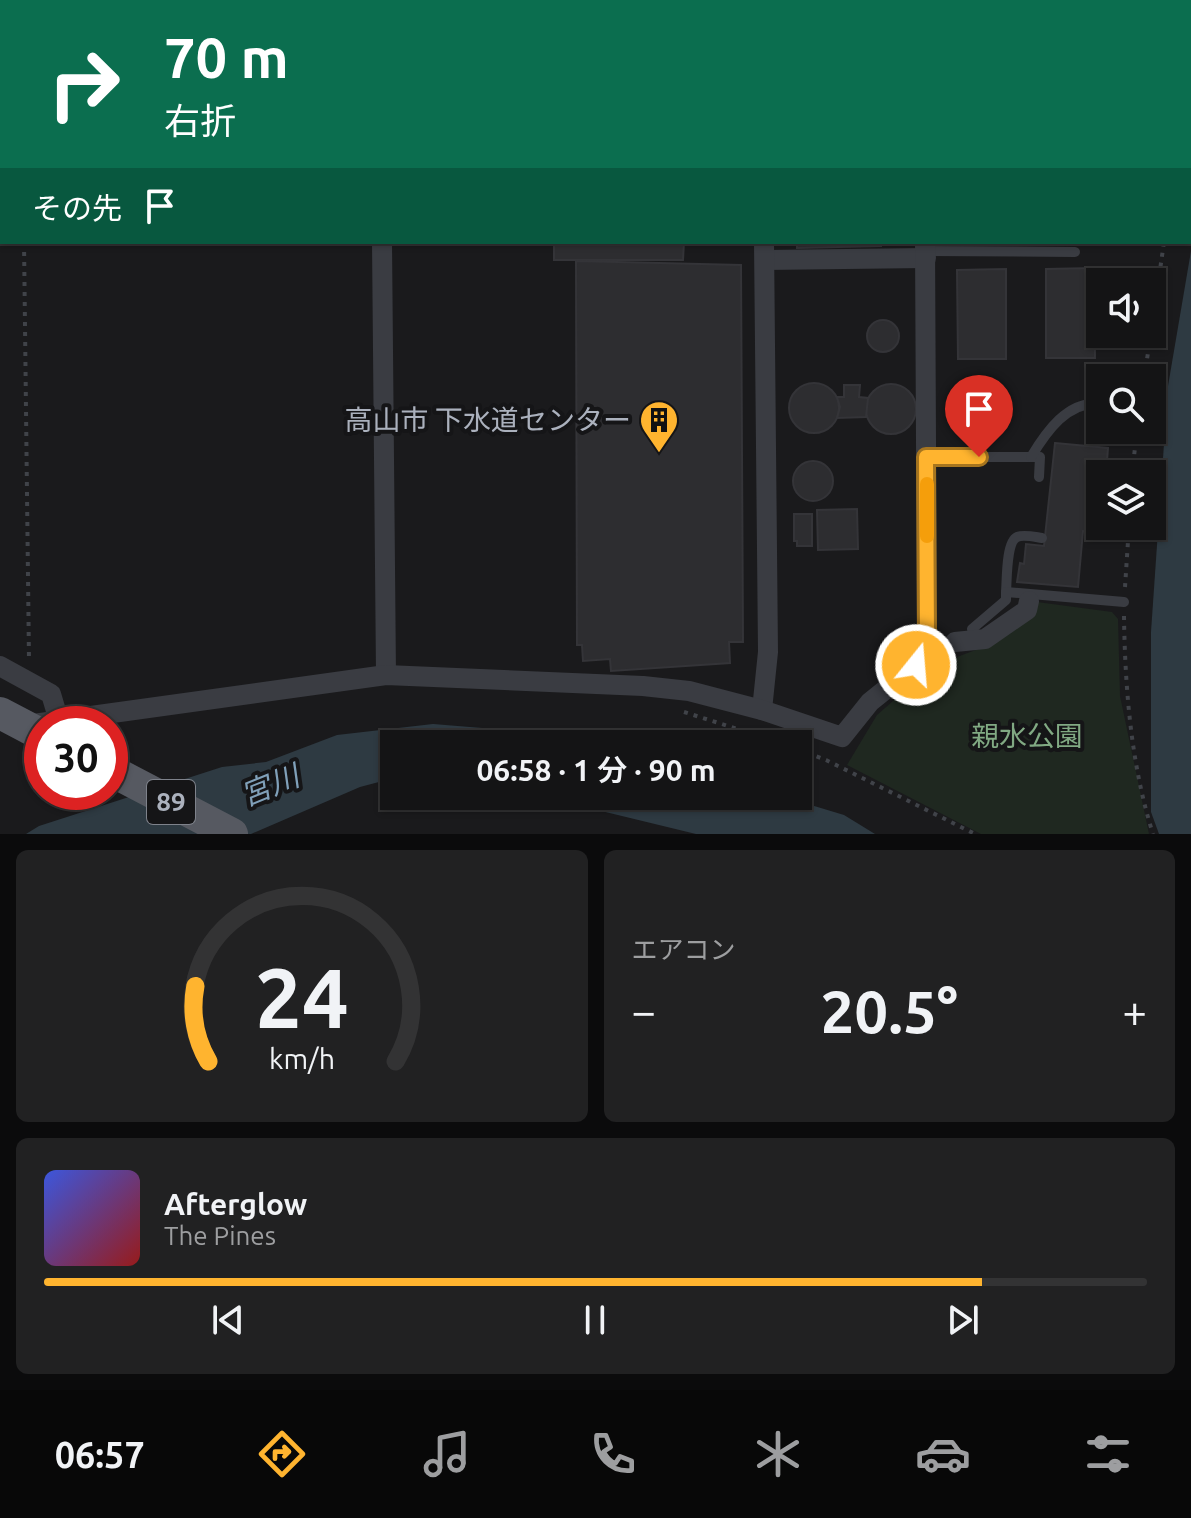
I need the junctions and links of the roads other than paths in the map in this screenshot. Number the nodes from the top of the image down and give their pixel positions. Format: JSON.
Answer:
{"nodes":[{"id":1,"x":382,"y":244,"type":"edge"},
{"id":2,"x":925,"y":250,"type":"edge"},
{"id":3,"x":764,"y":251,"type":"edge"},
{"id":4,"x":1075,"y":252,"type":"dead end"},
{"id":5,"x":1086,"y":403,"type":"edge"},
{"id":6,"x":926,"y":457,"type":"junction"},
{"id":7,"x":1031,"y":457,"type":"junction"},
{"id":8,"x":1039,"y":477,"type":"dead end"},
{"id":9,"x":1042,"y":538,"type":"dead end"},
{"id":10,"x":1006,"y":592,"type":"junction"},
{"id":11,"x":1029,"y":601,"type":"dead end"},
{"id":12,"x":1124,"y":602,"type":"road end"},
{"id":13,"x":972,"y":629,"type":"joint"},
{"id":14,"x":955,"y":642,"type":"junction"},
{"id":15,"x":916,"y":665,"type":"junction"},
{"id":16,"x":0,"y":666,"type":"edge"},
{"id":17,"x":386,"y":675,"type":"junction"},
{"id":18,"x":51,"y":706,"type":"edge"},
{"id":19,"x":762,"y":710,"type":"junction"},
{"id":20,"x":0,"y":713,"type":"edge"},
{"id":21,"x":128,"y":716,"type":"edge"},
{"id":22,"x":24,"y":720,"type":"edge"},
{"id":23,"x":0,"y":729,"type":"edge"},
{"id":24,"x":24,"y":729,"type":"edge"},
{"id":25,"x":128,"y":779,"type":"edge"},
{"id":26,"x":232,"y":834,"type":"edge"}],
"edges":[{"from":1,"to":17,"type":"street"},
{"from":2,"to":3,"type":"street"},
{"from":2,"to":4,"type":"lane"},
{"from":2,"to":6,"type":"street"},
{"from":3,"to":19,"type":"street"},
{"from":5,"to":7,"type":"lane"},
{"from":6,"to":7,"type":"lane"},
{"from":6,"to":15,"type":"street"},
{"from":7,"to":8,"type":"lane"},
{"from":9,"to":10,"type":"lane"},
{"from":10,"to":12,"type":"lane"},
{"from":10,"to":13,"type":"lane"},
{"from":11,"to":14,"type":"street"},
{"from":13,"to":14,"type":"street"},
{"from":14,"to":15,"type":"street"},
{"from":15,"to":19,"type":"street"},
{"from":16,"to":18,"type":"street"},
{"from":17,"to":19,"type":"street"},
{"from":17,"to":21,"type":"street"},
{"from":20,"to":22,"type":"main road","bridge":true},
{"from":23,"to":24,"type":"street"},
{"from":25,"to":26,"type":"main road","number":"89"}]}
